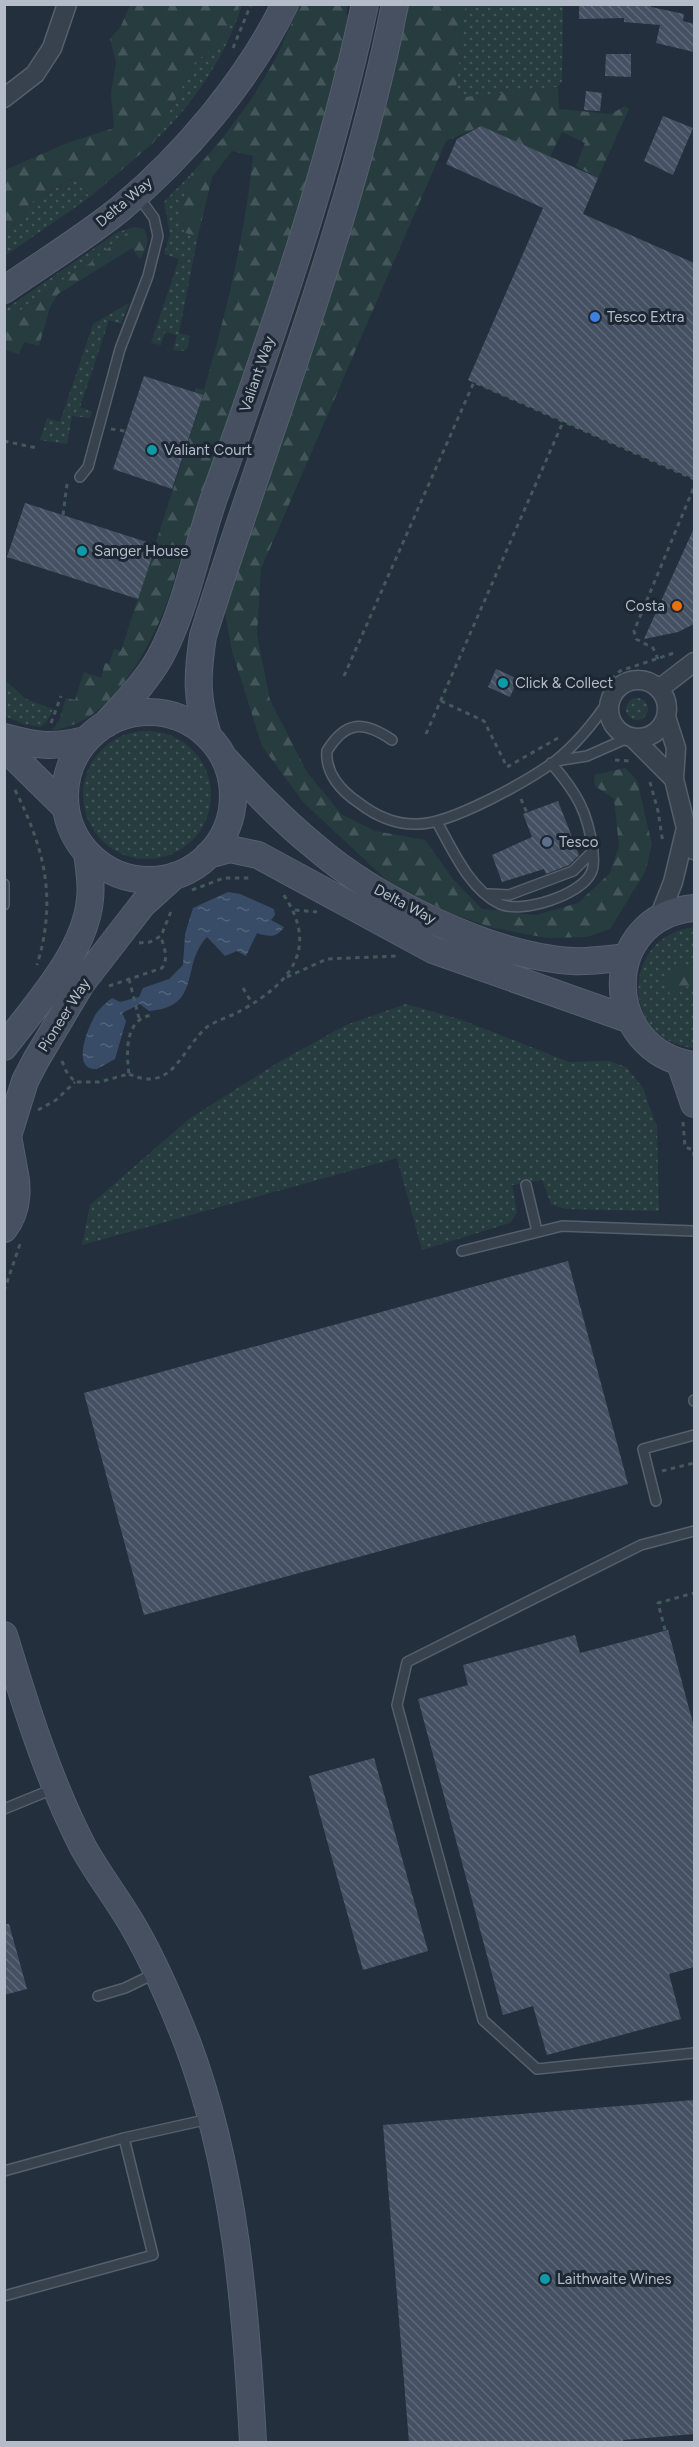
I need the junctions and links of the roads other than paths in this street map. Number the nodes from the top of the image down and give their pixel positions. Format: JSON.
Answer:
{"nodes":[{"id":1,"x":67,"y":4,"type":"edge"},
{"id":2,"x":365,"y":4,"type":"edge"},
{"id":3,"x":395,"y":4,"type":"edge"},
{"id":4,"x":266,"y":6,"type":"edge"},
{"id":5,"x":4,"y":98,"type":"edge"},
{"id":6,"x":137,"y":194,"type":"junction"},
{"id":7,"x":4,"y":290,"type":"edge"},
{"id":8,"x":80,"y":477,"type":"dead end"},
{"id":9,"x":694,"y":662,"type":"edge"},
{"id":10,"x":659,"y":689,"type":"junction"},
{"id":11,"x":607,"y":694,"type":"junction"},
{"id":12,"x":666,"y":717,"type":"junction"},
{"id":13,"x":106,"y":723,"type":"junction"},
{"id":14,"x":208,"y":735,"type":"junction"},
{"id":15,"x":4,"y":736,"type":"edge"},
{"id":16,"x":631,"y":737,"type":"junction"},
{"id":17,"x":85,"y":740,"type":"junction"},
{"id":18,"x":392,"y":740,"type":"dead end"},
{"id":19,"x":4,"y":747,"type":"edge"},
{"id":20,"x":224,"y":759,"type":"junction"},
{"id":21,"x":553,"y":762,"type":"junction"},
{"id":22,"x":674,"y":779,"type":"junction"},
{"id":23,"x":65,"y":807,"type":"junction"},
{"id":24,"x":437,"y":822,"type":"junction"},
{"id":25,"x":686,"y":828,"type":"junction"},
{"id":26,"x":694,"y":850,"type":"edge"},
{"id":27,"x":593,"y":851,"type":"junction"},
{"id":28,"x":87,"y":853,"type":"junction"},
{"id":29,"x":208,"y":855,"type":"junction"},
{"id":30,"x":4,"y":884,"type":"edge"},
{"id":31,"x":179,"y":886,"type":"junction"},
{"id":32,"x":485,"y":894,"type":"junction"},
{"id":33,"x":4,"y":905,"type":"edge"},
{"id":34,"x":694,"y":908,"type":"edge"},
{"id":35,"x":657,"y":920,"type":"junction"},
{"id":36,"x":627,"y":957,"type":"junction"},
{"id":37,"x":628,"y":1019,"type":"junction"},
{"id":38,"x":4,"y":1047,"type":"edge"},
{"id":39,"x":687,"y":1064,"type":"edge"},
{"id":40,"x":688,"y":1112,"type":"edge"},
{"id":41,"x":4,"y":1149,"type":"edge"},
{"id":42,"x":16,"y":1180,"type":"junction"},
{"id":43,"x":526,"y":1185,"type":"dead end"},
{"id":44,"x":6,"y":1229,"type":"edge"},
{"id":45,"x":537,"y":1231,"type":"junction"},
{"id":46,"x":694,"y":1231,"type":"edge"},
{"id":47,"x":462,"y":1251,"type":"dead end"},
{"id":48,"x":694,"y":1435,"type":"edge"},
{"id":49,"x":656,"y":1501,"type":"dead end"},
{"id":50,"x":694,"y":1531,"type":"edge"},
{"id":51,"x":4,"y":1635,"type":"edge"},
{"id":52,"x":55,"y":1788,"type":"junction"},
{"id":53,"x":4,"y":1809,"type":"edge"},
{"id":54,"x":158,"y":1972,"type":"junction"},
{"id":55,"x":98,"y":1996,"type":"dead end"},
{"id":56,"x":694,"y":2053,"type":"edge"},
{"id":57,"x":211,"y":2118,"type":"junction"},
{"id":58,"x":124,"y":2138,"type":"junction"},
{"id":59,"x":4,"y":2171,"type":"edge"},
{"id":60,"x":4,"y":2296,"type":"edge"},
{"id":61,"x":253,"y":2442,"type":"edge"}],
"edges":[{"from":1,"to":5,"type":"street"},
{"from":2,"to":13,"type":"street","name":"Valiant Way"},
{"from":3,"to":14,"type":"street"},
{"from":4,"to":6,"type":"street","name":"Delta Way"},
{"from":6,"to":7,"type":"street","name":"Delta Way"},
{"from":6,"to":8,"type":"lane"},
{"from":9,"to":10,"type":"street"},
{"from":10,"to":11,"type":"street"},
{"from":10,"to":12,"type":"street"},
{"from":11,"to":16,"type":"street"},
{"from":11,"to":21,"type":"lane"},
{"from":12,"to":16,"type":"street"},
{"from":12,"to":22,"type":"street"},
{"from":13,"to":14,"type":"street"},
{"from":13,"to":17,"type":"street"},
{"from":14,"to":20,"type":"street"},
{"from":15,"to":17,"type":"street"},
{"from":16,"to":21,"type":"lane"},
{"from":16,"to":22,"type":"street"},
{"from":17,"to":23,"type":"street"},
{"from":18,"to":24,"type":"lane"},
{"from":19,"to":23,"type":"street"},
{"from":20,"to":29,"type":"street"},
{"from":20,"to":36,"type":"street","name":"Delta Way"},
{"from":21,"to":24,"type":"lane"},
{"from":21,"to":27,"type":"lane"},
{"from":22,"to":25,"type":"street"},
{"from":23,"to":28,"type":"street"},
{"from":24,"to":32,"type":"lane"},
{"from":25,"to":26,"type":"street"},
{"from":25,"to":35,"type":"street"},
{"from":27,"to":32,"type":"lane"},
{"from":27,"to":32,"type":"lane"},
{"from":28,"to":31,"type":"street"},
{"from":28,"to":38,"type":"street","name":"Pioneer Way"},
{"from":29,"to":31,"type":"street"},
{"from":29,"to":37,"type":"street","name":"Delta Way"},
{"from":30,"to":33,"type":"lane"},
{"from":31,"to":42,"type":"street","name":"Pioneer Way"},
{"from":34,"to":35,"type":"street"},
{"from":35,"to":36,"type":"street"},
{"from":36,"to":37,"type":"street"},
{"from":37,"to":39,"type":"street"},
{"from":39,"to":40,"type":"street"},
{"from":41,"to":42,"type":"street"},
{"from":42,"to":44,"type":"street"},
{"from":43,"to":45,"type":"lane"},
{"from":45,"to":46,"type":"lane"},
{"from":45,"to":47,"type":"lane"},
{"from":48,"to":49,"type":"lane"},
{"from":50,"to":56,"type":"lane"},
{"from":51,"to":52,"type":"street"},
{"from":52,"to":53,"type":"lane"},
{"from":52,"to":54,"type":"street"},
{"from":54,"to":55,"type":"lane"},
{"from":54,"to":57,"type":"street"},
{"from":57,"to":58,"type":"lane"},
{"from":57,"to":61,"type":"street"},
{"from":58,"to":59,"type":"lane"},
{"from":58,"to":60,"type":"lane"}]}
